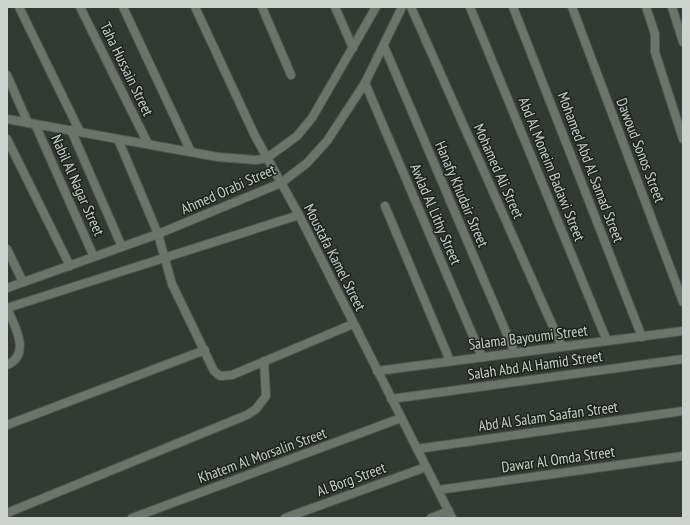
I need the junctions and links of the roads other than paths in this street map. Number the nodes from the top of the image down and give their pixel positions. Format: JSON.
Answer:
{"nodes":[{"id":1,"x":19,"y":7,"type":"edge"},
{"id":2,"x":80,"y":7,"type":"edge"},
{"id":3,"x":123,"y":7,"type":"edge"},
{"id":4,"x":195,"y":7,"type":"edge"},
{"id":5,"x":262,"y":7,"type":"edge"},
{"id":6,"x":335,"y":7,"type":"edge"},
{"id":7,"x":376,"y":7,"type":"edge"},
{"id":8,"x":402,"y":7,"type":"edge"},
{"id":9,"x":411,"y":7,"type":"edge"},
{"id":10,"x":470,"y":7,"type":"edge"},
{"id":11,"x":514,"y":7,"type":"edge"},
{"id":12,"x":572,"y":7,"type":"edge"},
{"id":13,"x":646,"y":7,"type":"edge"},
{"id":14,"x":672,"y":7,"type":"edge"},
{"id":15,"x":683,"y":42,"type":"edge"},
{"id":16,"x":384,"y":46,"type":"junction"},
{"id":17,"x":353,"y":48,"type":"junction"},
{"id":18,"x":7,"y":75,"type":"edge"},
{"id":19,"x":291,"y":75,"type":"dead end"},
{"id":20,"x":365,"y":83,"type":"junction"},
{"id":21,"x":7,"y":119,"type":"edge"},
{"id":22,"x":32,"y":123,"type":"junction"},
{"id":23,"x":71,"y":130,"type":"junction"},
{"id":24,"x":80,"y":132,"type":"junction"},
{"id":25,"x":7,"y":139,"type":"edge"},
{"id":26,"x":118,"y":139,"type":"junction"},
{"id":27,"x":683,"y":139,"type":"edge"},
{"id":28,"x":148,"y":144,"type":"junction"},
{"id":29,"x":192,"y":152,"type":"junction"},
{"id":30,"x":268,"y":158,"type":"junction"},
{"id":31,"x":281,"y":183,"type":"junction"},
{"id":32,"x":385,"y":206,"type":"dead end"},
{"id":33,"x":299,"y":215,"type":"junction"},
{"id":34,"x":158,"y":234,"type":"junction"},
{"id":35,"x":122,"y":247,"type":"junction"},
{"id":36,"x":7,"y":249,"type":"edge"},
{"id":37,"x":94,"y":257,"type":"junction"},
{"id":38,"x":164,"y":258,"type":"junction"},
{"id":39,"x":70,"y":266,"type":"junction"},
{"id":40,"x":23,"y":282,"type":"junction"},
{"id":41,"x":7,"y":288,"type":"edge"},
{"id":42,"x":683,"y":302,"type":"edge"},
{"id":43,"x":7,"y":308,"type":"edge"},
{"id":44,"x":353,"y":324,"type":"junction"},
{"id":45,"x":683,"y":331,"type":"edge"},
{"id":46,"x":642,"y":336,"type":"junction"},
{"id":47,"x":607,"y":341,"type":"junction"},
{"id":48,"x":562,"y":347,"type":"junction"},
{"id":49,"x":205,"y":350,"type":"junction"},
{"id":50,"x":515,"y":353,"type":"junction"},
{"id":51,"x":482,"y":357,"type":"junction"},
{"id":52,"x":683,"y":359,"type":"edge"},
{"id":53,"x":264,"y":361,"type":"junction"},
{"id":54,"x":450,"y":361,"type":"junction"},
{"id":55,"x":7,"y":365,"type":"edge"},
{"id":56,"x":377,"y":370,"type":"junction"},
{"id":57,"x":391,"y":399,"type":"junction"},
{"id":58,"x":683,"y":411,"type":"edge"},
{"id":59,"x":401,"y":418,"type":"junction"},
{"id":60,"x":7,"y":425,"type":"edge"},
{"id":61,"x":417,"y":449,"type":"junction"},
{"id":62,"x":683,"y":456,"type":"edge"},
{"id":63,"x":426,"y":466,"type":"junction"},
{"id":64,"x":438,"y":490,"type":"junction"},
{"id":65,"x":7,"y":513,"type":"edge"},
{"id":66,"x":450,"y":515,"type":"edge"},
{"id":67,"x":132,"y":518,"type":"edge"},
{"id":68,"x":285,"y":518,"type":"edge"},
{"id":69,"x":431,"y":518,"type":"edge"}],
"edges":[{"from":1,"to":24,"type":"street"},
{"from":2,"to":28,"type":"street","name":"Taha Hussain Street"},
{"from":3,"to":29,"type":"street"},
{"from":4,"to":30,"type":"street","name":"Moustafa Kamel Street"},
{"from":5,"to":19,"type":"street"},
{"from":6,"to":17,"type":"street"},
{"from":7,"to":17,"type":"street","name":"Ahmed Orabi Street"},
{"from":8,"to":16,"type":"street","name":"Ahmed Orabi Street"},
{"from":9,"to":48,"type":"street","name":"Mohamed Ali Street"},
{"from":10,"to":47,"type":"street","name":"Abd Al Moneim Badawi Street"},
{"from":11,"to":46,"type":"street","name":"Mohamed Abd Al Samad Street"},
{"from":12,"to":42,"type":"street","name":"Dawoud Sonos Street"},
{"from":13,"to":27,"type":"street"},
{"from":14,"to":15,"type":"street"},
{"from":16,"to":20,"type":"street","name":"Ahmed Orabi Street"},
{"from":16,"to":50,"type":"street","name":"Hanafy Khudair Street"},
{"from":17,"to":30,"type":"street","name":"Ahmed Orabi Street"},
{"from":18,"to":22,"type":"street","name":"Nabil Al Nagar Street"},
{"from":20,"to":31,"type":"street","name":"Ahmed Orabi Street"},
{"from":20,"to":51,"type":"street","name":"Awlad Al Lithy Street"},
{"from":21,"to":22,"type":"street","name":"Ahmed Orabi Street"},
{"from":22,"to":23,"type":"street","name":"Ahmed Orabi Street"},
{"from":22,"to":37,"type":"street","name":"Nabil Al Nagar Street"},
{"from":23,"to":24,"type":"street","name":"Ahmed Orabi Street"},
{"from":23,"to":35,"type":"street"},
{"from":24,"to":26,"type":"street","name":"Ahmed Orabi Street"},
{"from":25,"to":39,"type":"street"},
{"from":26,"to":28,"type":"street","name":"Ahmed Orabi Street"},
{"from":26,"to":34,"type":"street"},
{"from":28,"to":29,"type":"street","name":"Ahmed Orabi Street"},
{"from":29,"to":30,"type":"street","name":"Ahmed Orabi Street"},
{"from":30,"to":31,"type":"street","name":"Moustafa Kamel Street"},
{"from":31,"to":33,"type":"street","name":"Moustafa Kamel Street"},
{"from":31,"to":34,"type":"street","name":"Ahmed Orabi Street"},
{"from":32,"to":54,"type":"street"},
{"from":33,"to":38,"type":"street"},
{"from":33,"to":44,"type":"street","name":"Moustafa Kamel Street"},
{"from":34,"to":35,"type":"street","name":"Ahmed Orabi Street"},
{"from":34,"to":38,"type":"street"},
{"from":35,"to":37,"type":"street","name":"Ahmed Orabi Street"},
{"from":36,"to":40,"type":"street"},
{"from":37,"to":39,"type":"street","name":"Ahmed Orabi Street"},
{"from":38,"to":43,"type":"street"},
{"from":38,"to":49,"type":"street"},
{"from":39,"to":40,"type":"street","name":"Ahmed Orabi Street"},
{"from":40,"to":41,"type":"street","name":"Ahmed Orabi Street"},
{"from":43,"to":55,"type":"street"},
{"from":44,"to":53,"type":"street"},
{"from":44,"to":56,"type":"street","name":"Moustafa Kamel Street"},
{"from":45,"to":46,"type":"street","name":"Salama Bayoumi Street"},
{"from":46,"to":47,"type":"street","name":"Salama Bayoumi Street"},
{"from":47,"to":48,"type":"street","name":"Salama Bayoumi Street"},
{"from":48,"to":50,"type":"street","name":"Salama Bayoumi Street"},
{"from":49,"to":53,"type":"street"},
{"from":49,"to":60,"type":"street"},
{"from":50,"to":51,"type":"street","name":"Salama Bayoumi Street"},
{"from":51,"to":54,"type":"street","name":"Salama Bayoumi Street"},
{"from":52,"to":57,"type":"street","name":"Salah Abd Al Hamid Street"},
{"from":53,"to":65,"type":"street"},
{"from":54,"to":56,"type":"street","name":"Salama Bayoumi Street"},
{"from":56,"to":57,"type":"street","name":"Moustafa Kamel Street"},
{"from":57,"to":59,"type":"street","name":"Moustafa Kamel Street"},
{"from":58,"to":61,"type":"street","name":"Abd Al Salam Saafan Street"},
{"from":59,"to":61,"type":"street","name":"Moustafa Kamel Street"},
{"from":59,"to":67,"type":"street","name":"Khatem Al Morsalin Street"},
{"from":61,"to":63,"type":"street","name":"Moustafa Kamel Street"},
{"from":62,"to":64,"type":"street","name":"Dawar Al Omda Street"},
{"from":63,"to":64,"type":"street","name":"Moustafa Kamel Street"},
{"from":63,"to":68,"type":"street","name":"Al Borg Street"},
{"from":64,"to":66,"type":"street","name":"Moustafa Kamel Street"},
{"from":66,"to":69,"type":"street"}]}
